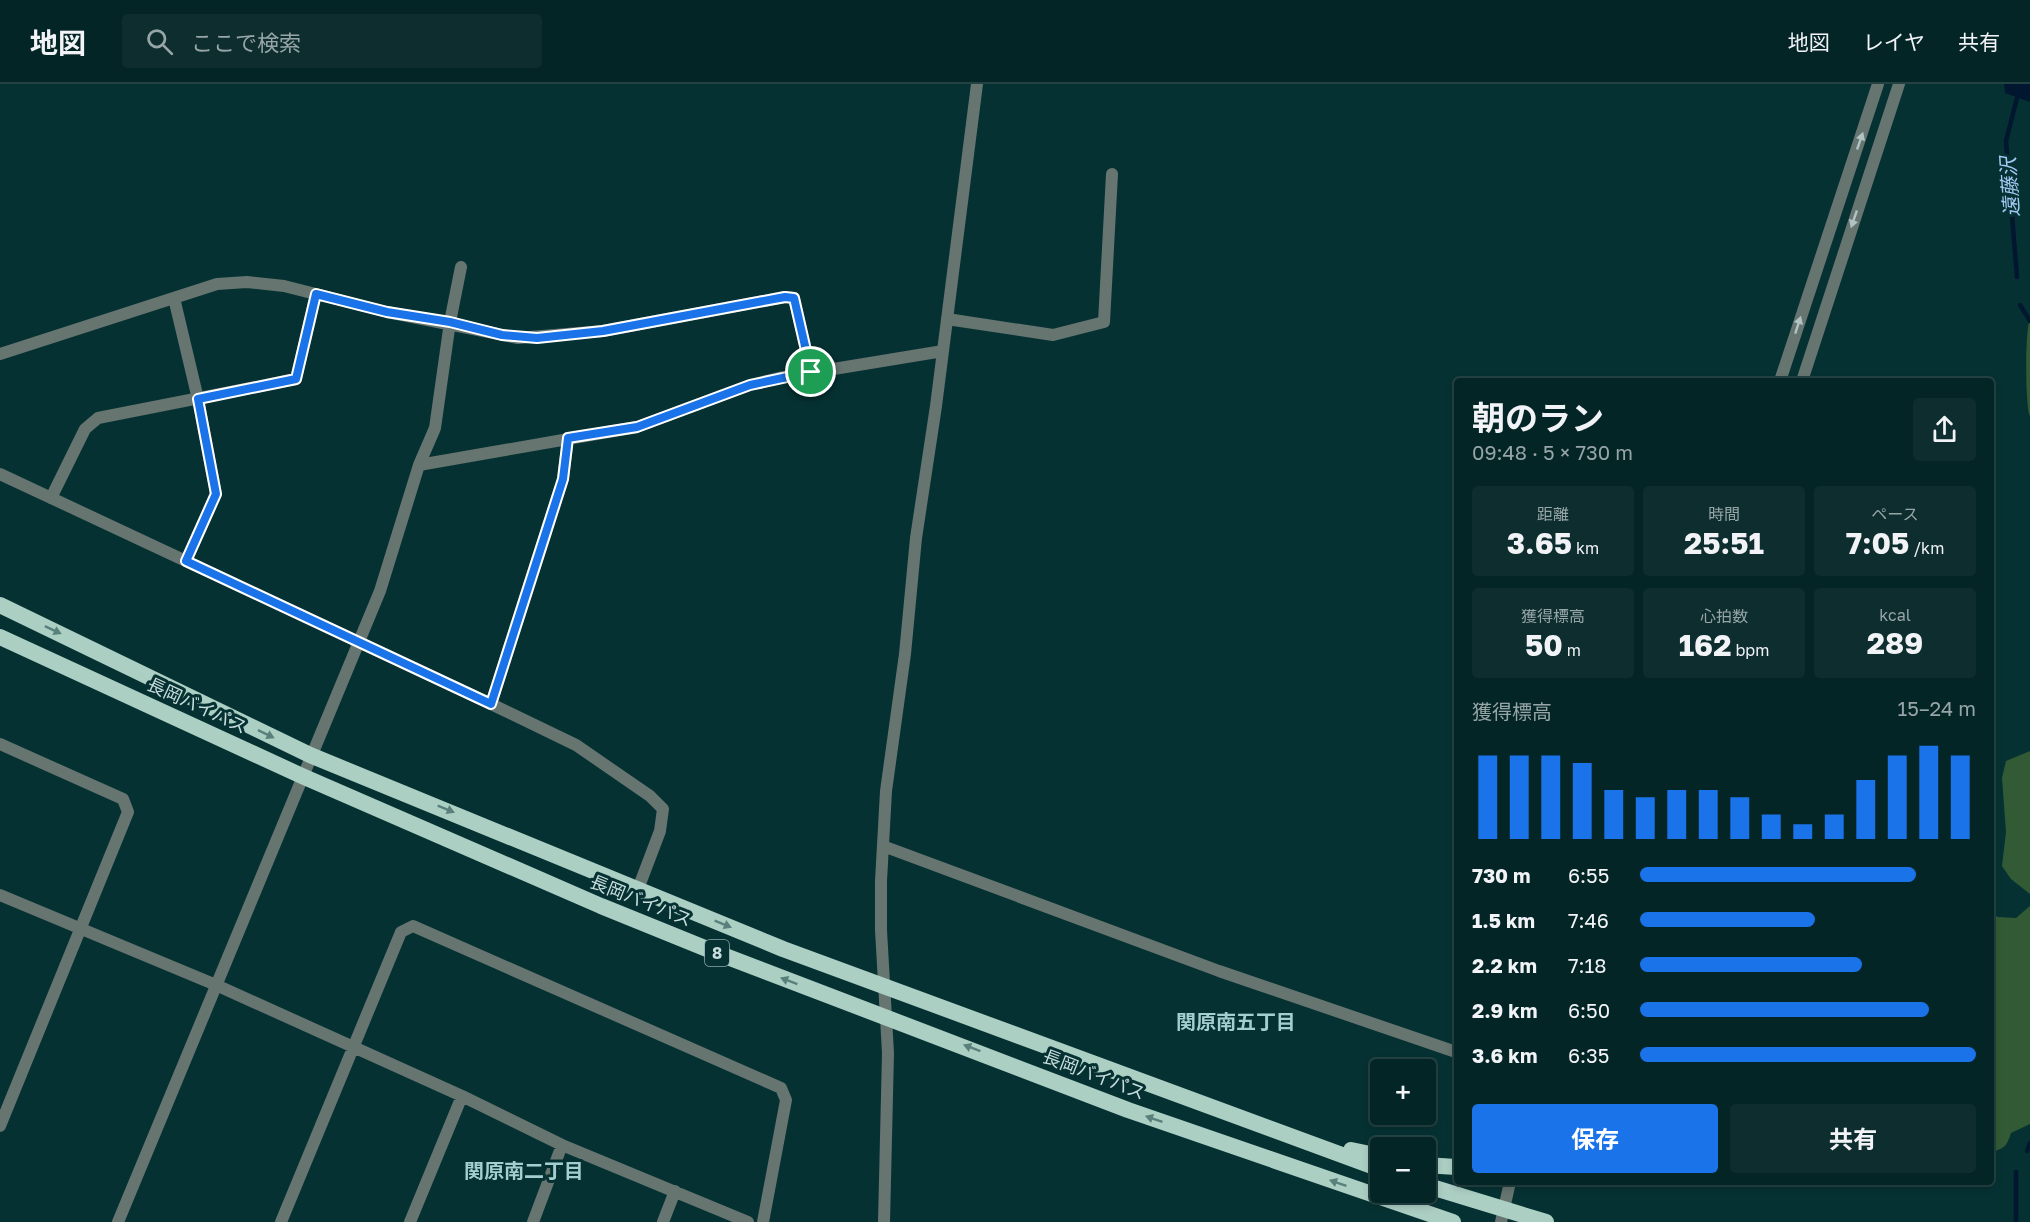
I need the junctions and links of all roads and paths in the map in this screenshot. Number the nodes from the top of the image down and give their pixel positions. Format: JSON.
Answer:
{"nodes":[{"id":1,"x":977,"y":84,"type":"edge"},
{"id":2,"x":1878,"y":84,"type":"edge"},
{"id":3,"x":1899,"y":84,"type":"edge"},
{"id":4,"x":1112,"y":174,"type":"dead end"},
{"id":5,"x":461,"y":267,"type":"dead end"},
{"id":6,"x":316,"y":294,"type":"junction"},
{"id":7,"x":174,"y":297,"type":"junction"},
{"id":8,"x":947,"y":319,"type":"junction"},
{"id":9,"x":450,"y":322,"type":"junction"},
{"id":10,"x":943,"y":351,"type":"junction"},
{"id":11,"x":0,"y":354,"type":"edge"},
{"id":12,"x":811,"y":372,"type":"junction"},
{"id":13,"x":1781,"y":378,"type":"edge"},
{"id":14,"x":1803,"y":378,"type":"edge"},
{"id":15,"x":198,"y":399,"type":"junction"},
{"id":16,"x":568,"y":438,"type":"junction"},
{"id":17,"x":419,"y":465,"type":"junction"},
{"id":18,"x":0,"y":474,"type":"edge"},
{"id":19,"x":51,"y":498,"type":"junction"},
{"id":20,"x":186,"y":561,"type":"junction"},
{"id":21,"x":0,"y":605,"type":"edge"},
{"id":22,"x":0,"y":637,"type":"edge"},
{"id":23,"x":359,"y":641,"type":"junction"},
{"id":24,"x":491,"y":704,"type":"junction"},
{"id":25,"x":0,"y":744,"type":"edge"},
{"id":26,"x":310,"y":755,"type":"junction"},
{"id":27,"x":302,"y":776,"type":"junction"},
{"id":28,"x":883,"y":846,"type":"junction"},
{"id":29,"x":638,"y":889,"type":"junction"},
{"id":30,"x":0,"y":895,"type":"edge"},
{"id":31,"x":80,"y":927,"type":"junction"},
{"id":32,"x":216,"y":985,"type":"junction"},
{"id":33,"x":884,"y":987,"type":"junction"},
{"id":34,"x":885,"y":1016,"type":"junction"},
{"id":35,"x":353,"y":1049,"type":"junction"},
{"id":36,"x":1454,"y":1051,"type":"edge"},
{"id":37,"x":462,"y":1096,"type":"junction"},
{"id":38,"x":0,"y":1126,"type":"edge"},
{"id":39,"x":1297,"y":1139,"type":"junction"},
{"id":40,"x":562,"y":1145,"type":"junction"},
{"id":41,"x":1370,"y":1154,"type":"edge"},
{"id":42,"x":1370,"y":1165,"type":"edge"},
{"id":43,"x":1436,"y":1166,"type":"edge"},
{"id":44,"x":1454,"y":1167,"type":"edge"},
{"id":45,"x":1509,"y":1185,"type":"edge"},
{"id":46,"x":1436,"y":1189,"type":"edge"},
{"id":47,"x":675,"y":1191,"type":"junction"},
{"id":48,"x":1502,"y":1215,"type":"edge"},
{"id":49,"x":118,"y":1222,"type":"edge"},
{"id":50,"x":281,"y":1222,"type":"edge"},
{"id":51,"x":410,"y":1222,"type":"edge"},
{"id":52,"x":532,"y":1222,"type":"edge"},
{"id":53,"x":663,"y":1222,"type":"edge"},
{"id":54,"x":748,"y":1222,"type":"edge"},
{"id":55,"x":763,"y":1222,"type":"edge"},
{"id":56,"x":884,"y":1222,"type":"edge"},
{"id":57,"x":1453,"y":1222,"type":"edge"},
{"id":58,"x":1546,"y":1222,"type":"edge"}],
"edges":[{"from":1,"to":8,"type":"street"},
{"from":13,"to":2,"type":"street","one_way":true},
{"from":3,"to":14,"type":"street","one_way":true},
{"from":4,"to":8,"type":"street"},
{"from":5,"to":9,"type":"street"},
{"from":6,"to":7,"type":"street"},
{"from":6,"to":9,"type":"street"},
{"from":6,"to":15,"type":"street"},
{"from":7,"to":11,"type":"street"},
{"from":7,"to":15,"type":"street"},
{"from":8,"to":10,"type":"street"},
{"from":9,"to":12,"type":"street"},
{"from":9,"to":17,"type":"street"},
{"from":10,"to":12,"type":"street"},
{"from":10,"to":28,"type":"street"},
{"from":12,"to":16,"type":"street"},
{"from":15,"to":19,"type":"street"},
{"from":15,"to":20,"type":"street"},
{"from":16,"to":17,"type":"street"},
{"from":16,"to":24,"type":"street"},
{"from":17,"to":23,"type":"street"},
{"from":18,"to":19,"type":"street"},
{"from":19,"to":20,"type":"street"},
{"from":20,"to":23,"type":"street"},
{"from":21,"to":26,"type":"highway","name":"長岡バイパス","number":"8","one_way":true},
{"from":22,"to":27,"type":"highway","name":"長岡バイパス","number":"8"},
{"from":23,"to":24,"type":"street"},
{"from":23,"to":26,"type":"street"},
{"from":24,"to":29,"type":"street"},
{"from":25,"to":31,"type":"street"},
{"from":26,"to":27,"type":"street"},
{"from":26,"to":29,"type":"highway","name":"長岡バイパス","number":"8","one_way":true},
{"from":27,"to":32,"type":"street"},
{"from":34,"to":27,"type":"highway","name":"長岡バイパス","number":"8","one_way":true},
{"from":28,"to":33,"type":"street"},
{"from":28,"to":36,"type":"street"},
{"from":29,"to":33,"type":"highway","name":"長岡バイパス","number":"8","one_way":true},
{"from":30,"to":31,"type":"street"},
{"from":31,"to":32,"type":"street"},
{"from":31,"to":38,"type":"street"},
{"from":32,"to":35,"type":"street"},
{"from":32,"to":49,"type":"street"},
{"from":33,"to":34,"type":"street"},
{"from":33,"to":39,"type":"highway","name":"長岡バイパス","number":"8"},
{"from":34,"to":56,"type":"street"},
{"from":57,"to":34,"type":"highway","name":"長岡バイパス","number":"8","one_way":true},
{"from":35,"to":37,"type":"street"},
{"from":35,"to":50,"type":"street"},
{"from":35,"to":55,"type":"street"},
{"from":37,"to":40,"type":"street"},
{"from":37,"to":51,"type":"street"},
{"from":39,"to":41,"type":"highway"},
{"from":39,"to":42,"type":"highway","name":"長岡バイパス","number":"8"},
{"from":40,"to":47,"type":"street"},
{"from":40,"to":52,"type":"street"},
{"from":43,"to":44,"type":"highway"},
{"from":45,"to":48,"type":"street"},
{"from":46,"to":48,"type":"highway"},
{"from":47,"to":53,"type":"street"},
{"from":47,"to":54,"type":"street"},
{"from":48,"to":58,"type":"highway"}]}
